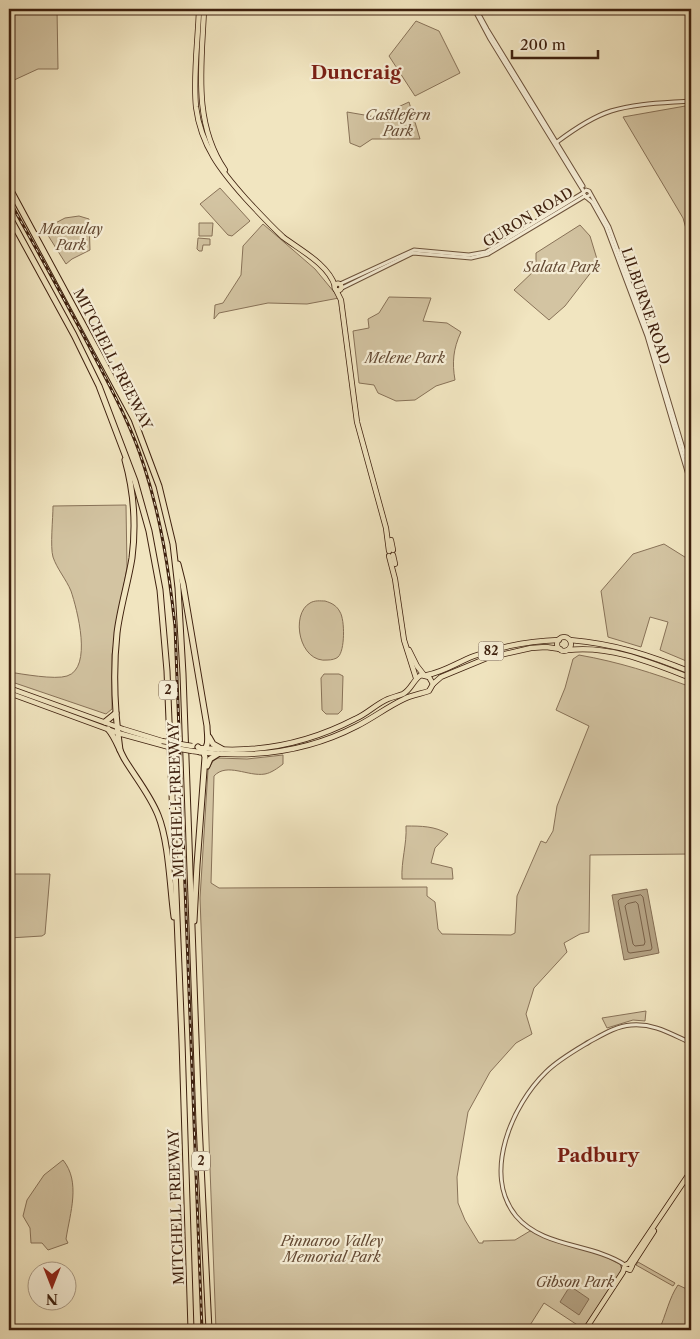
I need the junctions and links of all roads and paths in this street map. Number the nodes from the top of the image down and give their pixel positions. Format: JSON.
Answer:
{"nodes":[{"id":1,"x":199,"y":9,"type":"edge"},
{"id":2,"x":204,"y":9,"type":"edge"},
{"id":3,"x":475,"y":9,"type":"edge"},
{"id":4,"x":691,"y":102,"type":"edge"},
{"id":5,"x":556,"y":142,"type":"junction"},
{"id":6,"x":9,"y":187,"type":"edge"},
{"id":7,"x":586,"y":194,"type":"junction"},
{"id":8,"x":9,"y":216,"type":"edge"},
{"id":9,"x":339,"y":287,"type":"junction"},
{"id":10,"x":117,"y":433,"type":"junction"},
{"id":11,"x":691,"y":475,"type":"edge"},
{"id":12,"x":691,"y":485,"type":"edge"},
{"id":13,"x":173,"y":544,"type":"junction"},
{"id":14,"x":391,"y":553,"type":"junction"},
{"id":15,"x":559,"y":640,"type":"junction"},
{"id":16,"x":570,"y":640,"type":"junction"},
{"id":17,"x":560,"y":649,"type":"junction"},
{"id":18,"x":568,"y":650,"type":"junction"},
{"id":19,"x":611,"y":652,"type":"junction"},
{"id":20,"x":650,"y":656,"type":"junction"},
{"id":21,"x":691,"y":670,"type":"edge"},
{"id":22,"x":425,"y":675,"type":"junction"},
{"id":23,"x":691,"y":678,"type":"edge"},
{"id":24,"x":416,"y":680,"type":"junction"},
{"id":25,"x":433,"y":684,"type":"junction"},
{"id":26,"x":9,"y":688,"type":"edge"},
{"id":27,"x":420,"y":692,"type":"junction"},
{"id":28,"x":9,"y":693,"type":"edge"},
{"id":29,"x":24,"y":693,"type":"junction"},
{"id":30,"x":40,"y":705,"type":"junction"},
{"id":31,"x":117,"y":712,"type":"junction"},
{"id":32,"x":105,"y":722,"type":"junction"},
{"id":33,"x":117,"y":726,"type":"junction"},
{"id":34,"x":108,"y":729,"type":"junction"},
{"id":35,"x":118,"y":733,"type":"junction"},
{"id":36,"x":207,"y":735,"type":"junction"},
{"id":37,"x":162,"y":743,"type":"junction"},
{"id":38,"x":120,"y":750,"type":"junction"},
{"id":39,"x":202,"y":750,"type":"junction"},
{"id":40,"x":220,"y":752,"type":"junction"},
{"id":41,"x":204,"y":775,"type":"junction"},
{"id":42,"x":192,"y":939,"type":"junction"},
{"id":43,"x":178,"y":953,"type":"junction"},
{"id":44,"x":691,"y":1043,"type":"edge"},
{"id":45,"x":691,"y":1171,"type":"edge"},
{"id":46,"x":691,"y":1176,"type":"edge"},
{"id":47,"x":628,"y":1266,"type":"junction"},
{"id":48,"x":191,"y":1330,"type":"edge"},
{"id":49,"x":209,"y":1330,"type":"edge"},
{"id":50,"x":587,"y":1330,"type":"edge"}],
"edges":[{"from":1,"to":9,"type":"main road"},
{"from":2,"to":9,"type":"main road"},
{"from":3,"to":5,"type":"street","name":"LILBURNE ROAD"},
{"from":4,"to":5,"type":"street"},
{"from":5,"to":7,"type":"street","name":"LILBURNE ROAD"},
{"from":6,"to":13,"type":"highway","name":"MITCHELL FREEWAY","number":"2"},
{"from":7,"to":9,"type":"street","name":"GURON ROAD"},
{"from":7,"to":11,"type":"street","name":"LILBURNE ROAD"},
{"from":7,"to":12,"type":"street","name":"LILBURNE ROAD"},
{"from":8,"to":10,"type":"highway","name":"MITCHELL FREEWAY","number":"2"},
{"from":9,"to":14,"type":"main road"},
{"from":10,"to":31,"type":"highway"},
{"from":10,"to":43,"type":"highway","name":"MITCHELL FREEWAY","number":"2"},
{"from":13,"to":36,"type":"highway"},
{"from":13,"to":42,"type":"highway","name":"MITCHELL FREEWAY","number":"2"},
{"from":14,"to":22,"type":"main road"},
{"from":14,"to":24,"type":"main road"},
{"from":15,"to":16,"type":"main road"},
{"from":15,"to":17,"type":"main road"},
{"from":15,"to":22,"type":"main road","number":"82"},
{"from":16,"to":18,"type":"main road"},
{"from":16,"to":20,"type":"main road"},
{"from":17,"to":18,"type":"main road"},
{"from":17,"to":25,"type":"main road","number":"82"},
{"from":18,"to":19,"type":"main road"},
{"from":19,"to":20,"type":"main road"},
{"from":19,"to":23,"type":"main road"},
{"from":20,"to":21,"type":"main road"},
{"from":22,"to":24,"type":"main road","number":"82"},
{"from":22,"to":25,"type":"main road"},
{"from":24,"to":27,"type":"main road"},
{"from":24,"to":40,"type":"main road","number":"82"},
{"from":25,"to":27,"type":"main road","number":"82"},
{"from":26,"to":29,"type":"main road","number":"82"},
{"from":27,"to":40,"type":"main road","number":"82"},
{"from":28,"to":30,"type":"main road","number":"82"},
{"from":29,"to":30,"type":"main road"},
{"from":29,"to":32,"type":"main road","number":"82"},
{"from":30,"to":34,"type":"main road","number":"82"},
{"from":31,"to":32,"type":"highway"},
{"from":31,"to":33,"type":"highway"},
{"from":32,"to":33,"type":"main road","number":"82"},
{"from":33,"to":35,"type":"highway"},
{"from":33,"to":37,"type":"main road","number":"82"},
{"from":34,"to":35,"type":"main road","number":"82"},
{"from":34,"to":38,"type":"highway"},
{"from":35,"to":37,"type":"main road","number":"82"},
{"from":35,"to":38,"type":"highway"},
{"from":36,"to":39,"type":"highway"},
{"from":36,"to":40,"type":"highway"},
{"from":37,"to":39,"type":"main road","number":"82","bridge":true},
{"from":38,"to":43,"type":"highway"},
{"from":39,"to":40,"type":"main road","number":"82"},
{"from":39,"to":41,"type":"highway"},
{"from":40,"to":41,"type":"highway"},
{"from":41,"to":42,"type":"highway"},
{"from":42,"to":49,"type":"highway","name":"MITCHELL FREEWAY","number":"2"},
{"from":43,"to":48,"type":"highway","name":"MITCHELL FREEWAY","number":"2"},
{"from":44,"to":47,"type":"street"},
{"from":45,"to":47,"type":"main road"},
{"from":46,"to":47,"type":"main road"},
{"from":47,"to":50,"type":"main road"}]}
